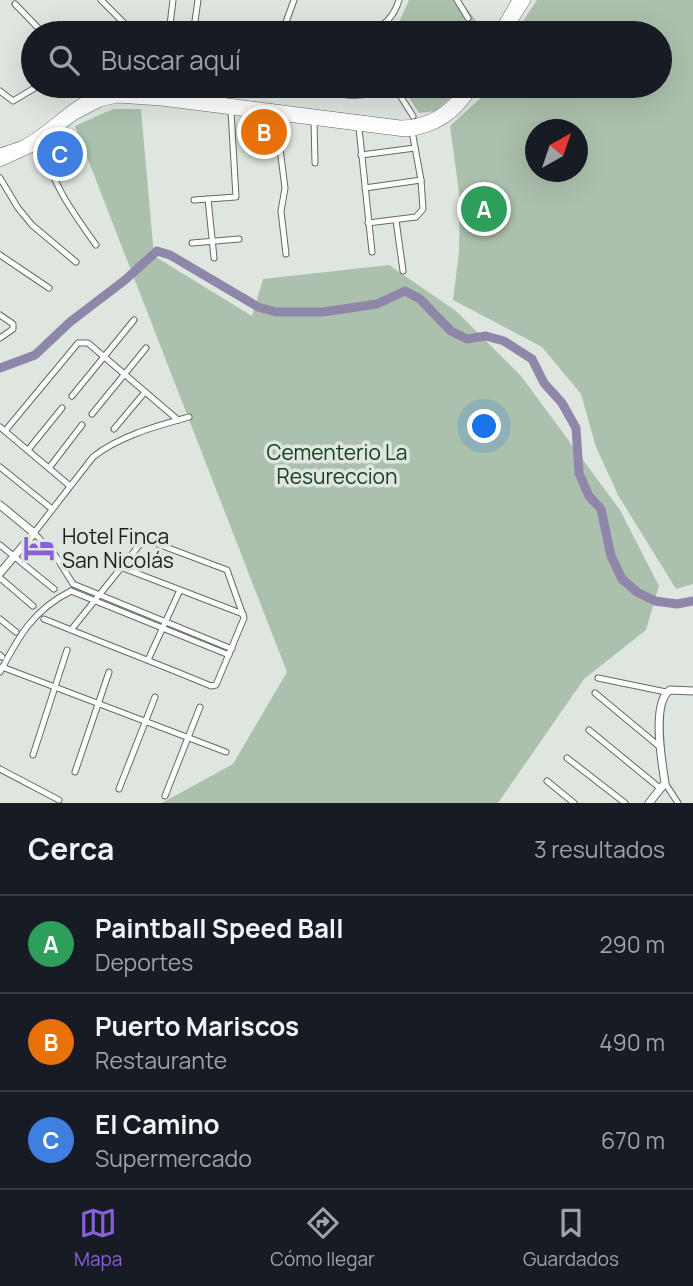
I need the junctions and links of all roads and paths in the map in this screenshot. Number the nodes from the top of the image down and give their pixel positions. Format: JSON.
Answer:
{"nodes":[{"id":1,"x":101,"y":0,"type":"edge"},
{"id":2,"x":173,"y":0,"type":"edge"},
{"id":3,"x":198,"y":0,"type":"edge"},
{"id":4,"x":294,"y":0,"type":"edge"},
{"id":5,"x":399,"y":0,"type":"edge"},
{"id":6,"x":457,"y":0,"type":"edge"},
{"id":7,"x":517,"y":0,"type":"edge"},
{"id":8,"x":526,"y":0,"type":"edge"},
{"id":9,"x":15,"y":4,"type":"dead end"},
{"id":10,"x":468,"y":18,"type":"dead end"},
{"id":11,"x":31,"y":21,"type":"edge"},
{"id":12,"x":122,"y":21,"type":"edge"},
{"id":13,"x":170,"y":21,"type":"edge"},
{"id":14,"x":195,"y":21,"type":"edge"},
{"id":15,"x":286,"y":21,"type":"edge"},
{"id":16,"x":388,"y":21,"type":"edge"},
{"id":17,"x":505,"y":21,"type":"edge"},
{"id":18,"x":513,"y":21,"type":"edge"},
{"id":19,"x":0,"y":91,"type":"edge"},
{"id":20,"x":21,"y":96,"type":"edge"},
{"id":21,"x":92,"y":98,"type":"edge"},
{"id":22,"x":189,"y":98,"type":"edge"},
{"id":23,"x":402,"y":98,"type":"edge"},
{"id":24,"x":458,"y":98,"type":"edge"},
{"id":25,"x":464,"y":98,"type":"edge"},
{"id":26,"x":231,"y":111,"type":"junction"},
{"id":27,"x":413,"y":116,"type":"dead end"},
{"id":28,"x":276,"y":117,"type":"junction"},
{"id":29,"x":314,"y":121,"type":"junction"},
{"id":30,"x":359,"y":128,"type":"junction"},
{"id":31,"x":412,"y":131,"type":"junction"},
{"id":32,"x":42,"y":142,"type":"junction"},
{"id":33,"x":415,"y":148,"type":"junction"},
{"id":34,"x":361,"y":155,"type":"junction"},
{"id":35,"x":2,"y":161,"type":"edge"},
{"id":36,"x":315,"y":163,"type":"dead end"},
{"id":37,"x":0,"y":178,"type":"edge"},
{"id":38,"x":421,"y":180,"type":"junction"},
{"id":39,"x":365,"y":188,"type":"junction"},
{"id":40,"x":208,"y":199,"type":"junction"},
{"id":41,"x":194,"y":200,"type":"dead end"},
{"id":42,"x":396,"y":220,"type":"junction"},
{"id":43,"x":368,"y":223,"type":"junction"},
{"id":44,"x":239,"y":239,"type":"dead end"},
{"id":45,"x":212,"y":241,"type":"junction"},
{"id":46,"x":192,"y":243,"type":"dead end"},
{"id":47,"x":96,"y":246,"type":"dead end"},
{"id":48,"x":372,"y":252,"type":"dead end"},
{"id":49,"x":286,"y":254,"type":"dead end"},
{"id":50,"x":0,"y":255,"type":"edge"},
{"id":51,"x":214,"y":258,"type":"dead end"},
{"id":52,"x":76,"y":262,"type":"dead end"},
{"id":53,"x":403,"y":271,"type":"dead end"},
{"id":54,"x":49,"y":288,"type":"dead end"},
{"id":55,"x":0,"y":315,"type":"edge"},
{"id":56,"x":134,"y":320,"type":"dead end"},
{"id":57,"x":0,"y":338,"type":"edge"},
{"id":58,"x":146,"y":348,"type":"dead end"},
{"id":59,"x":104,"y":357,"type":"junction"},
{"id":60,"x":124,"y":374,"type":"junction"},
{"id":61,"x":145,"y":392,"type":"junction"},
{"id":62,"x":72,"y":396,"type":"dead end"},
{"id":63,"x":62,"y":408,"type":"dead end"},
{"id":64,"x":92,"y":414,"type":"dead end"},
{"id":65,"x":189,"y":417,"type":"dead end"},
{"id":66,"x":178,"y":420,"type":"junction"},
{"id":67,"x":82,"y":425,"type":"dead end"},
{"id":68,"x":2,"y":428,"type":"edge"},
{"id":69,"x":114,"y":429,"type":"dead end"},
{"id":70,"x":28,"y":450,"type":"junction"},
{"id":71,"x":0,"y":467,"type":"edge"},
{"id":72,"x":49,"y":468,"type":"junction"},
{"id":73,"x":70,"y":486,"type":"junction"},
{"id":74,"x":0,"y":505,"type":"edge"},
{"id":75,"x":52,"y":509,"type":"junction"},
{"id":76,"x":34,"y":533,"type":"junction"},
{"id":77,"x":0,"y":545,"type":"edge"},
{"id":78,"x":14,"y":557,"type":"junction"},
{"id":79,"x":123,"y":568,"type":"junction"},
{"id":80,"x":0,"y":576,"type":"edge"},
{"id":81,"x":73,"y":584,"type":"junction"},
{"id":82,"x":54,"y":589,"type":"dead end"},
{"id":83,"x":180,"y":590,"type":"junction"},
{"id":84,"x":71,"y":591,"type":"junction"},
{"id":85,"x":98,"y":598,"type":"junction"},
{"id":86,"x":33,"y":606,"type":"dead end"},
{"id":87,"x":243,"y":614,"type":"junction"},
{"id":88,"x":0,"y":619,"type":"edge"},
{"id":89,"x":44,"y":619,"type":"dead end"},
{"id":90,"x":163,"y":625,"type":"junction"},
{"id":91,"x":71,"y":630,"type":"junction"},
{"id":92,"x":16,"y":632,"type":"dead end"},
{"id":93,"x":67,"y":650,"type":"dead end"},
{"id":94,"x":231,"y":652,"type":"junction"},
{"id":95,"x":148,"y":660,"type":"junction"},
{"id":96,"x":1,"y":670,"type":"edge"},
{"id":97,"x":109,"y":672,"type":"dead end"},
{"id":98,"x":598,"y":678,"type":"dead end"},
{"id":99,"x":56,"y":687,"type":"junction"},
{"id":100,"x":693,"y":691,"type":"edge"},
{"id":101,"x":666,"y":692,"type":"junction"},
{"id":102,"x":595,"y":694,"type":"dead end"},
{"id":103,"x":155,"y":697,"type":"dead end"},
{"id":104,"x":97,"y":702,"type":"junction"},
{"id":105,"x":200,"y":707,"type":"dead end"},
{"id":106,"x":145,"y":721,"type":"junction"},
{"id":107,"x":589,"y":730,"type":"dead end"},
{"id":108,"x":190,"y":738,"type":"junction"},
{"id":109,"x":660,"y":747,"type":"junction"},
{"id":110,"x":226,"y":752,"type":"dead end"},
{"id":111,"x":33,"y":755,"type":"dead end"},
{"id":112,"x":567,"y":758,"type":"dead end"},
{"id":113,"x":0,"y":769,"type":"edge"},
{"id":114,"x":75,"y":772,"type":"dead end"},
{"id":115,"x":547,"y":781,"type":"dead end"},
{"id":116,"x":663,"y":786,"type":"junction"},
{"id":117,"x":119,"y":789,"type":"dead end"},
{"id":118,"x":164,"y":796,"type":"dead end"},
{"id":119,"x":59,"y":800,"type":"dead end"},
{"id":120,"x":574,"y":803,"type":"edge"},
{"id":121,"x":625,"y":803,"type":"edge"},
{"id":122,"x":649,"y":803,"type":"edge"},
{"id":123,"x":678,"y":803,"type":"edge"}],
"edges":[{"from":1,"to":12,"type":"street"},
{"from":2,"to":13,"type":"street"},
{"from":3,"to":14,"type":"street"},
{"from":4,"to":15,"type":"street"},
{"from":5,"to":16,"type":"street"},
{"from":6,"to":10,"type":"street"},
{"from":7,"to":17,"type":"highway"},
{"from":8,"to":18,"type":"highway"},
{"from":9,"to":11,"type":"street"},
{"from":19,"to":20,"type":"street"},
{"from":21,"to":35,"type":"highway"},
{"from":22,"to":24,"type":"highway"},
{"from":23,"to":27,"type":"street"},
{"from":25,"to":31,"type":"highway"},
{"from":26,"to":28,"type":"highway"},
{"from":26,"to":32,"type":"highway"},
{"from":26,"to":40,"type":"street"},
{"from":28,"to":29,"type":"highway"},
{"from":28,"to":49,"type":"street"},
{"from":29,"to":30,"type":"highway"},
{"from":29,"to":36,"type":"street"},
{"from":30,"to":31,"type":"highway"},
{"from":30,"to":34,"type":"street"},
{"from":31,"to":33,"type":"street"},
{"from":32,"to":35,"type":"highway"},
{"from":32,"to":47,"type":"street"},
{"from":33,"to":34,"type":"street"},
{"from":33,"to":38,"type":"street"},
{"from":34,"to":39,"type":"street"},
{"from":37,"to":52,"type":"street"},
{"from":38,"to":39,"type":"street"},
{"from":38,"to":42,"type":"street"},
{"from":39,"to":43,"type":"street"},
{"from":40,"to":41,"type":"street"},
{"from":40,"to":45,"type":"street"},
{"from":42,"to":43,"type":"street"},
{"from":42,"to":53,"type":"street"},
{"from":43,"to":48,"type":"street"},
{"from":44,"to":45,"type":"street"},
{"from":45,"to":46,"type":"street"},
{"from":45,"to":51,"type":"street"},
{"from":50,"to":54,"type":"street"},
{"from":55,"to":57,"type":"street"},
{"from":56,"to":59,"type":"street"},
{"from":58,"to":60,"type":"street"},
{"from":59,"to":60,"type":"street"},
{"from":59,"to":62,"type":"street"},
{"from":59,"to":68,"type":"street"},
{"from":60,"to":61,"type":"street"},
{"from":60,"to":64,"type":"street"},
{"from":61,"to":66,"type":"street"},
{"from":61,"to":69,"type":"street"},
{"from":63,"to":70,"type":"street"},
{"from":65,"to":66,"type":"street"},
{"from":66,"to":73,"type":"street"},
{"from":67,"to":72,"type":"street"},
{"from":68,"to":70,"type":"street"},
{"from":70,"to":72,"type":"street"},
{"from":71,"to":75,"type":"street"},
{"from":72,"to":73,"type":"street"},
{"from":73,"to":75,"type":"street"},
{"from":74,"to":76,"type":"street"},
{"from":75,"to":76,"type":"street"},
{"from":76,"to":78,"type":"street"},
{"from":76,"to":81,"type":"street"},
{"from":77,"to":78,"type":"street"},
{"from":78,"to":80,"type":"street"},
{"from":78,"to":82,"type":"street"},
{"from":79,"to":83,"type":"street"},
{"from":79,"to":85,"type":"street"},
{"from":79,"to":87,"type":"street"},
{"from":80,"to":86,"type":"street"},
{"from":81,"to":84,"type":"street"},
{"from":81,"to":85,"type":"street"},
{"from":83,"to":87,"type":"street"},
{"from":83,"to":90,"type":"street"},
{"from":84,"to":85,"type":"street"},
{"from":84,"to":96,"type":"street"},
{"from":85,"to":90,"type":"street"},
{"from":85,"to":91,"type":"street"},
{"from":87,"to":94,"type":"street"},
{"from":88,"to":92,"type":"street"},
{"from":89,"to":91,"type":"street"},
{"from":90,"to":94,"type":"street"},
{"from":90,"to":95,"type":"street"},
{"from":91,"to":95,"type":"street"},
{"from":93,"to":99,"type":"street"},
{"from":94,"to":95,"type":"street"},
{"from":96,"to":99,"type":"street"},
{"from":97,"to":104,"type":"street"},
{"from":98,"to":101,"type":"street"},
{"from":99,"to":104,"type":"street"},
{"from":99,"to":111,"type":"street"},
{"from":100,"to":101,"type":"street"},
{"from":101,"to":109,"type":"street"},
{"from":102,"to":109,"type":"street"},
{"from":103,"to":106,"type":"street"},
{"from":104,"to":106,"type":"street"},
{"from":104,"to":114,"type":"street"},
{"from":105,"to":108,"type":"street"},
{"from":106,"to":108,"type":"street"},
{"from":106,"to":117,"type":"street"},
{"from":107,"to":116,"type":"street"},
{"from":108,"to":110,"type":"street"},
{"from":108,"to":118,"type":"street"},
{"from":109,"to":116,"type":"street"},
{"from":112,"to":121,"type":"street"},
{"from":113,"to":119,"type":"street"},
{"from":115,"to":120,"type":"street"},
{"from":116,"to":122,"type":"street"},
{"from":116,"to":123,"type":"street"}]}
